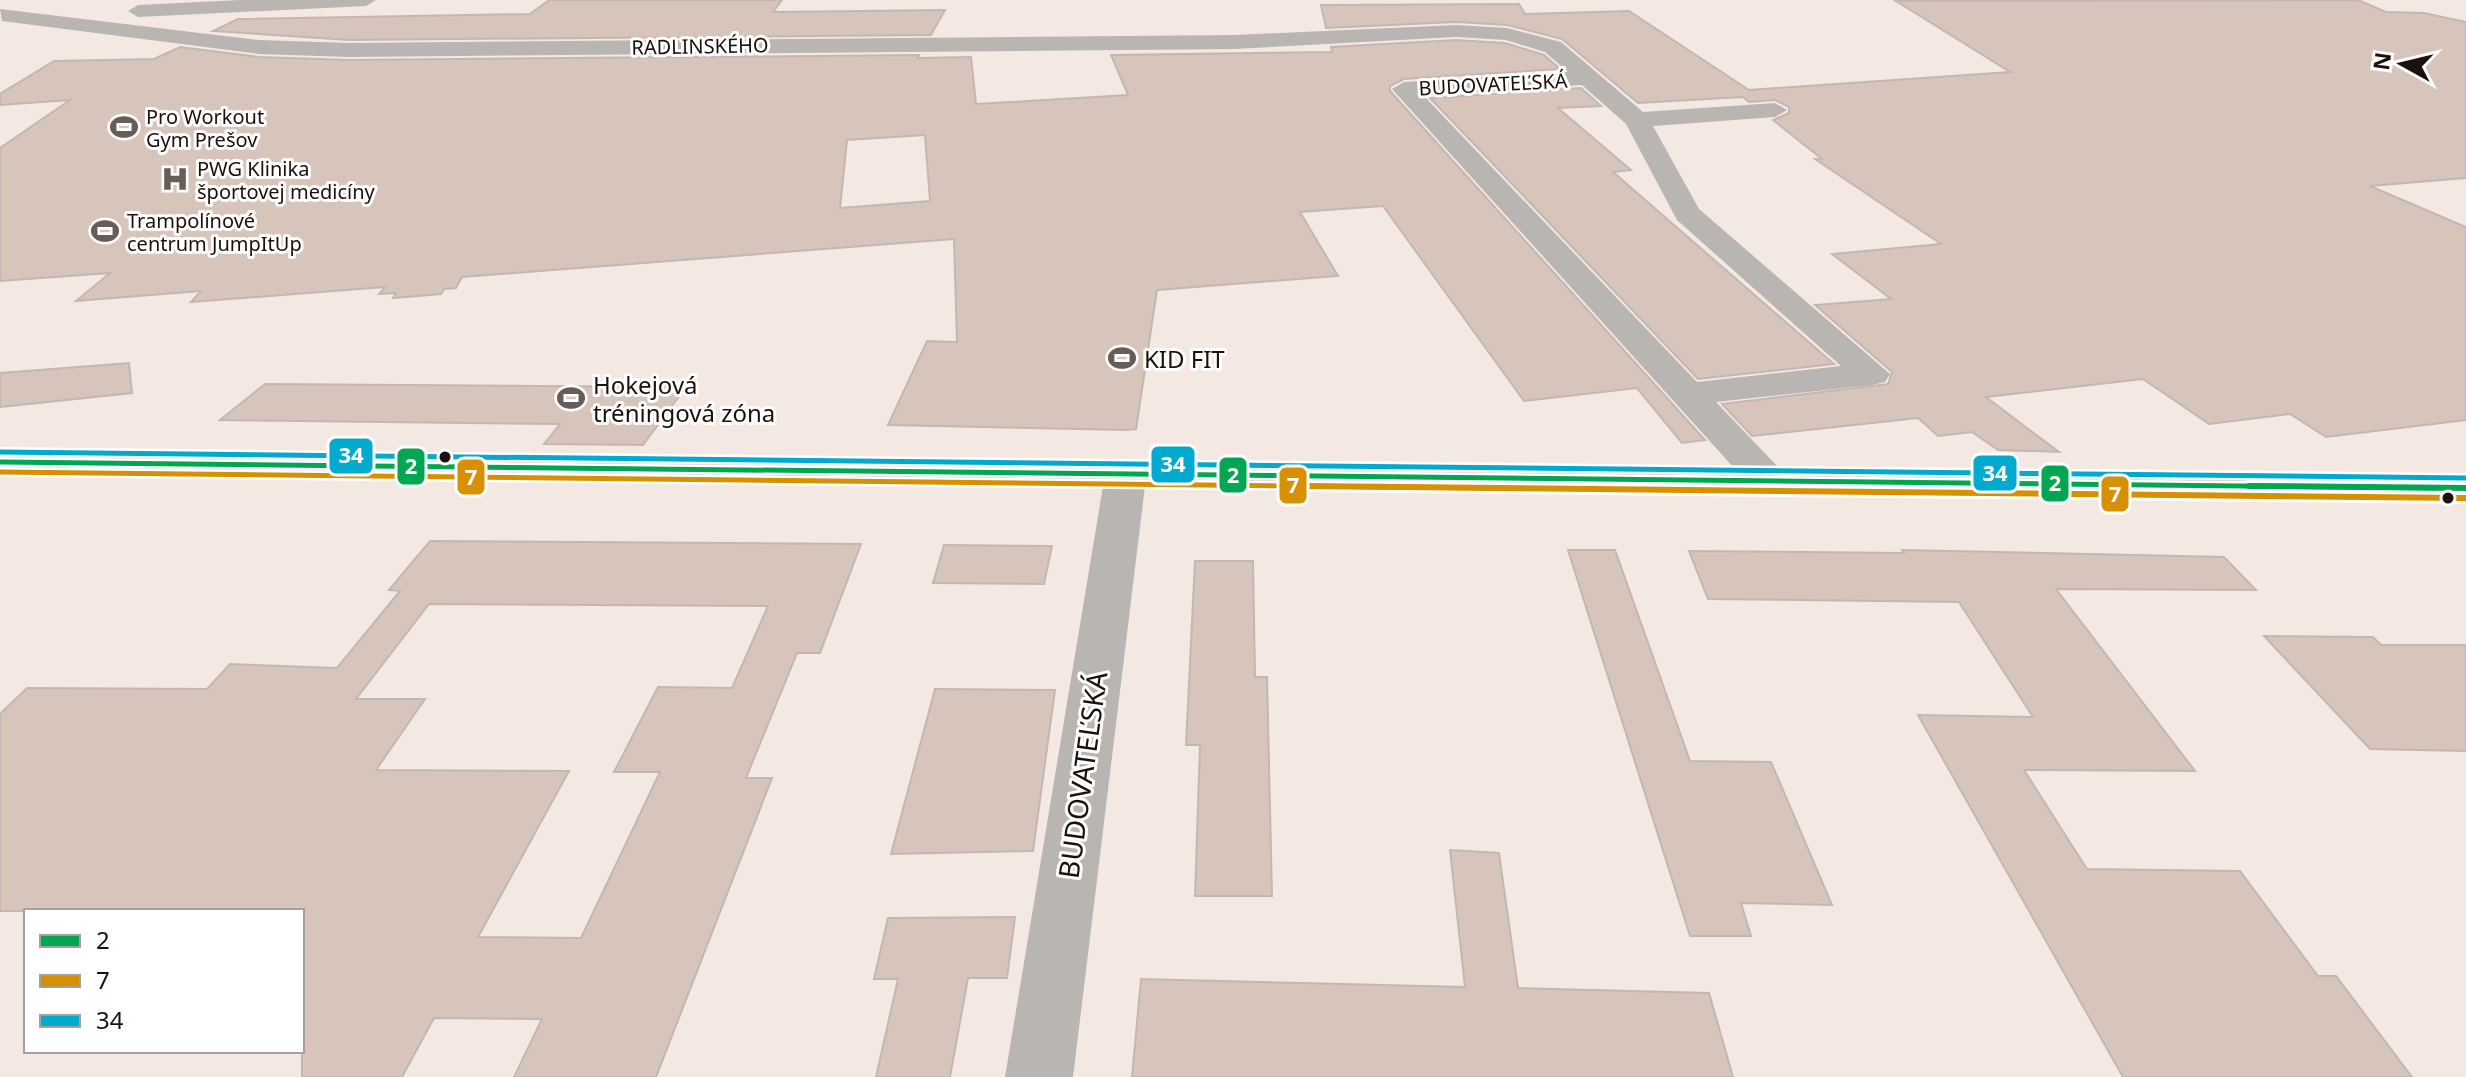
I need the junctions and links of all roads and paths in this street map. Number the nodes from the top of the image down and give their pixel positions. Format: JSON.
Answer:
{"nodes":[{"id":1,"x":366,"y":0,"type":"edge"},
{"id":2,"x":1,"y":15,"type":"edge"},
{"id":3,"x":1588,"y":78,"type":"junction"},
{"id":4,"x":1775,"y":110,"type":"dead end"},
{"id":5,"x":1637,"y":120,"type":"junction"},
{"id":6,"x":1686,"y":394,"type":"junction"},
{"id":7,"x":0,"y":462,"type":"edge"},
{"id":8,"x":1126,"y":474,"type":"junction"},
{"id":9,"x":1767,"y":480,"type":"junction"},
{"id":10,"x":2466,"y":488,"type":"edge"},
{"id":11,"x":1039,"y":1077,"type":"edge"}],
"edges":[{"from":1,"to":2,"type":"street","name":"RADLINSKÉHO"},
{"from":2,"to":3,"type":"street","name":"RADLINSKÉHO"},
{"from":3,"to":5,"type":"street","name":"BUDOVATEĽSKÁ"},
{"from":3,"to":6,"type":"street","name":"BUDOVATEĽSKÁ"},
{"from":4,"to":5,"type":"street"},
{"from":5,"to":6,"type":"street","name":"BUDOVATEĽSKÁ"},
{"from":6,"to":9,"type":"street","name":"BUDOVATEĽSKÁ"},
{"from":7,"to":8,"type":"street"},
{"from":8,"to":9,"type":"street"},
{"from":8,"to":11,"type":"street","name":"BUDOVATEĽSKÁ"},
{"from":9,"to":10,"type":"street"}]}
